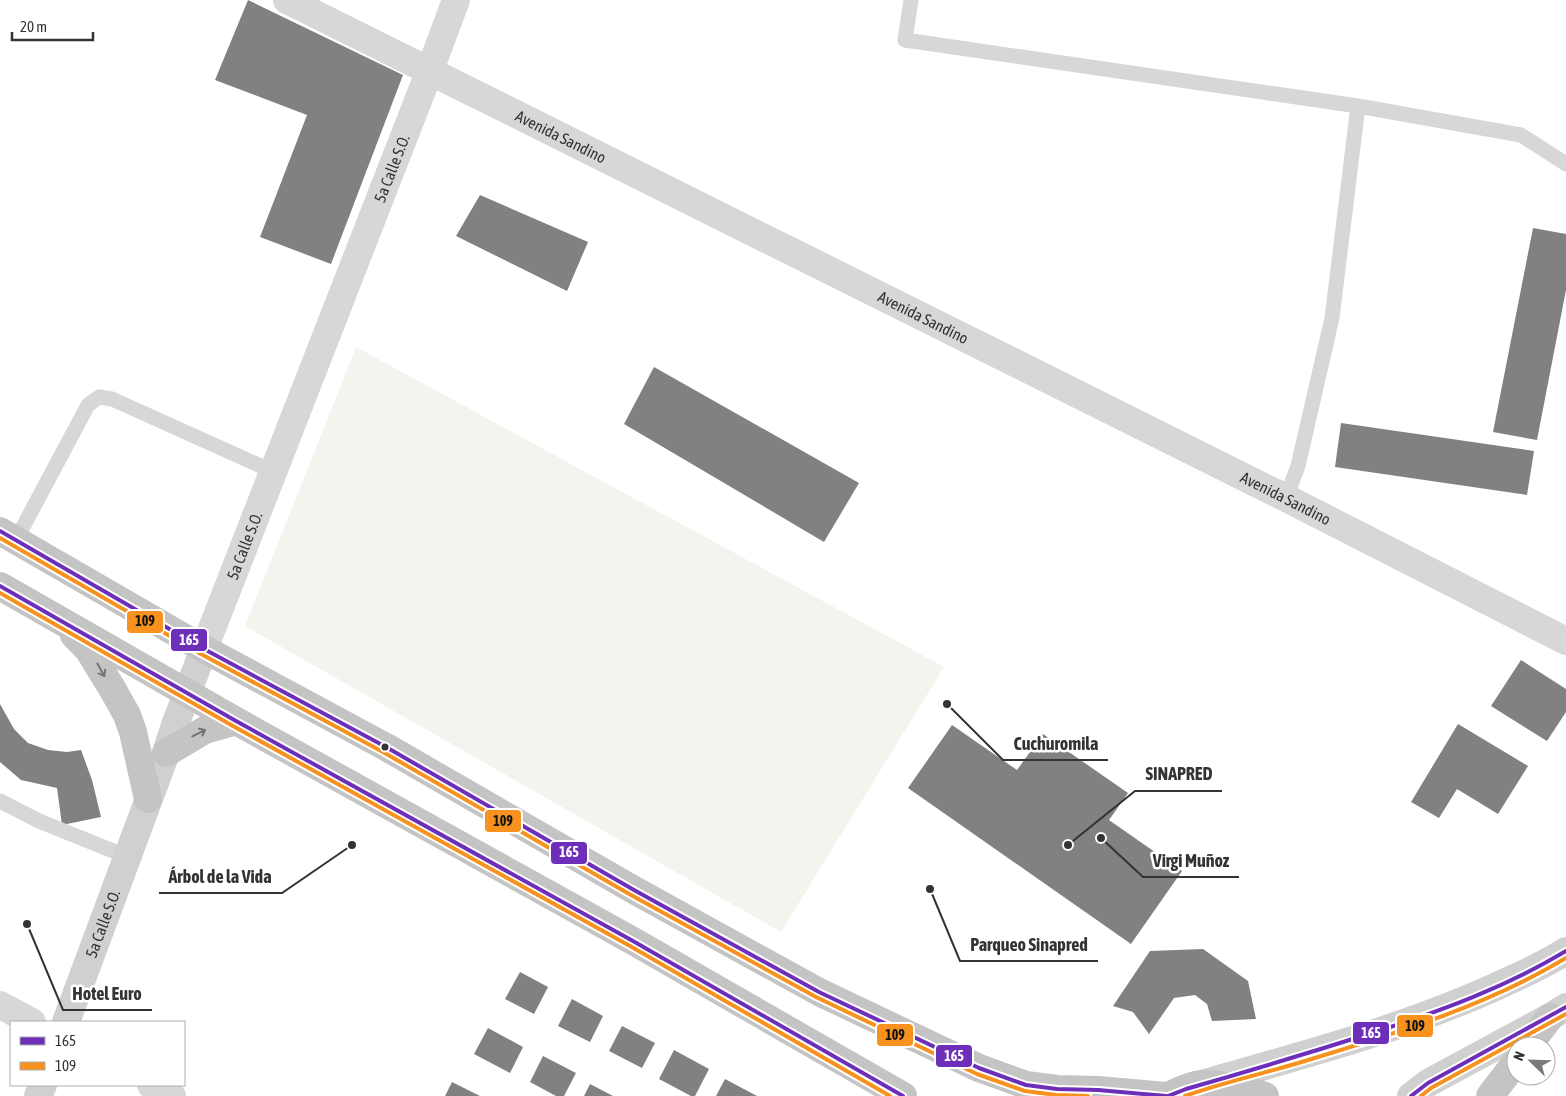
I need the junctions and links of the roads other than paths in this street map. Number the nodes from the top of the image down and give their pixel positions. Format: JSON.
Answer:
{"nodes":[{"id":1,"x":287,"y":0,"type":"edge"},
{"id":2,"x":456,"y":0,"type":"edge"},
{"id":3,"x":911,"y":0,"type":"edge"},
{"id":4,"x":430,"y":70,"type":"junction"},
{"id":5,"x":1358,"y":106,"type":"junction"},
{"id":6,"x":1566,"y":164,"type":"edge"},
{"id":7,"x":274,"y":472,"type":"junction"},
{"id":8,"x":1286,"y":498,"type":"junction"},
{"id":9,"x":8,"y":536,"type":"edge"},
{"id":10,"x":0,"y":586,"type":"edge"},
{"id":11,"x":59,"y":619,"type":"junction"},
{"id":12,"x":1563,"y":639,"type":"edge"},
{"id":13,"x":204,"y":649,"type":"junction"},
{"id":14,"x":187,"y":694,"type":"junction"},
{"id":15,"x":236,"y":721,"type":"junction"},
{"id":16,"x":166,"y":753,"type":"junction"},
{"id":17,"x":148,"y":800,"type":"junction"},
{"id":18,"x":0,"y":801,"type":"edge"},
{"id":19,"x":128,"y":857,"type":"junction"},
{"id":20,"x":1566,"y":952,"type":"edge"},
{"id":21,"x":0,"y":1006,"type":"edge"},
{"id":22,"x":1558,"y":1012,"type":"edge"},
{"id":23,"x":30,"y":1021,"type":"edge"},
{"id":24,"x":66,"y":1021,"type":"edge"},
{"id":25,"x":1537,"y":1036,"type":"edge"},
{"id":26,"x":1506,"y":1075,"type":"edge"},
{"id":27,"x":1202,"y":1084,"type":"junction"},
{"id":28,"x":153,"y":1086,"type":"edge"},
{"id":29,"x":172,"y":1096,"type":"edge"},
{"id":30,"x":903,"y":1096,"type":"edge"},
{"id":31,"x":1167,"y":1096,"type":"edge"},
{"id":32,"x":1265,"y":1096,"type":"edge"},
{"id":33,"x":1411,"y":1096,"type":"edge"},
{"id":34,"x":1490,"y":1096,"type":"edge"}],
"edges":[{"from":1,"to":4,"type":"street","name":"Avenida Sandino"},
{"from":2,"to":4,"type":"street","name":"5a Calle S.O."},
{"from":3,"to":5,"type":"lane"},
{"from":4,"to":7,"type":"street","name":"5a Calle S.O."},
{"from":4,"to":8,"type":"street","name":"Avenida Sandino"},
{"from":5,"to":6,"type":"lane"},
{"from":5,"to":8,"type":"lane"},
{"from":7,"to":9,"type":"lane"},
{"from":7,"to":13,"type":"street","name":"5a Calle S.O."},
{"from":8,"to":12,"type":"street","name":"Avenida Sandino"},
{"from":9,"to":13,"type":"highway"},
{"from":10,"to":11,"type":"highway"},
{"from":11,"to":14,"type":"highway"},
{"from":11,"to":17,"type":"highway","one_way":true},
{"from":13,"to":14,"type":"main road","name":"5a Calle S.O."},
{"from":13,"to":31,"type":"highway"},
{"from":14,"to":15,"type":"highway"},
{"from":14,"to":16,"type":"main road","name":"5a Calle S.O."},
{"from":16,"to":15,"type":"highway","one_way":true},
{"from":15,"to":30,"type":"highway"},
{"from":16,"to":17,"type":"main road","name":"5a Calle S.O."},
{"from":17,"to":19,"type":"main road","name":"5a Calle S.O."},
{"from":18,"to":19,"type":"lane"},
{"from":19,"to":24,"type":"main road","name":"5a Calle S.O."},
{"from":20,"to":27,"type":"main road"},
{"from":21,"to":23,"type":"street"},
{"from":22,"to":25,"type":"highway"},
{"from":22,"to":33,"type":"main road"},
{"from":26,"to":34,"type":"highway"},
{"from":27,"to":31,"type":"highway"},
{"from":27,"to":32,"type":"highway"},
{"from":28,"to":29,"type":"street"}]}
